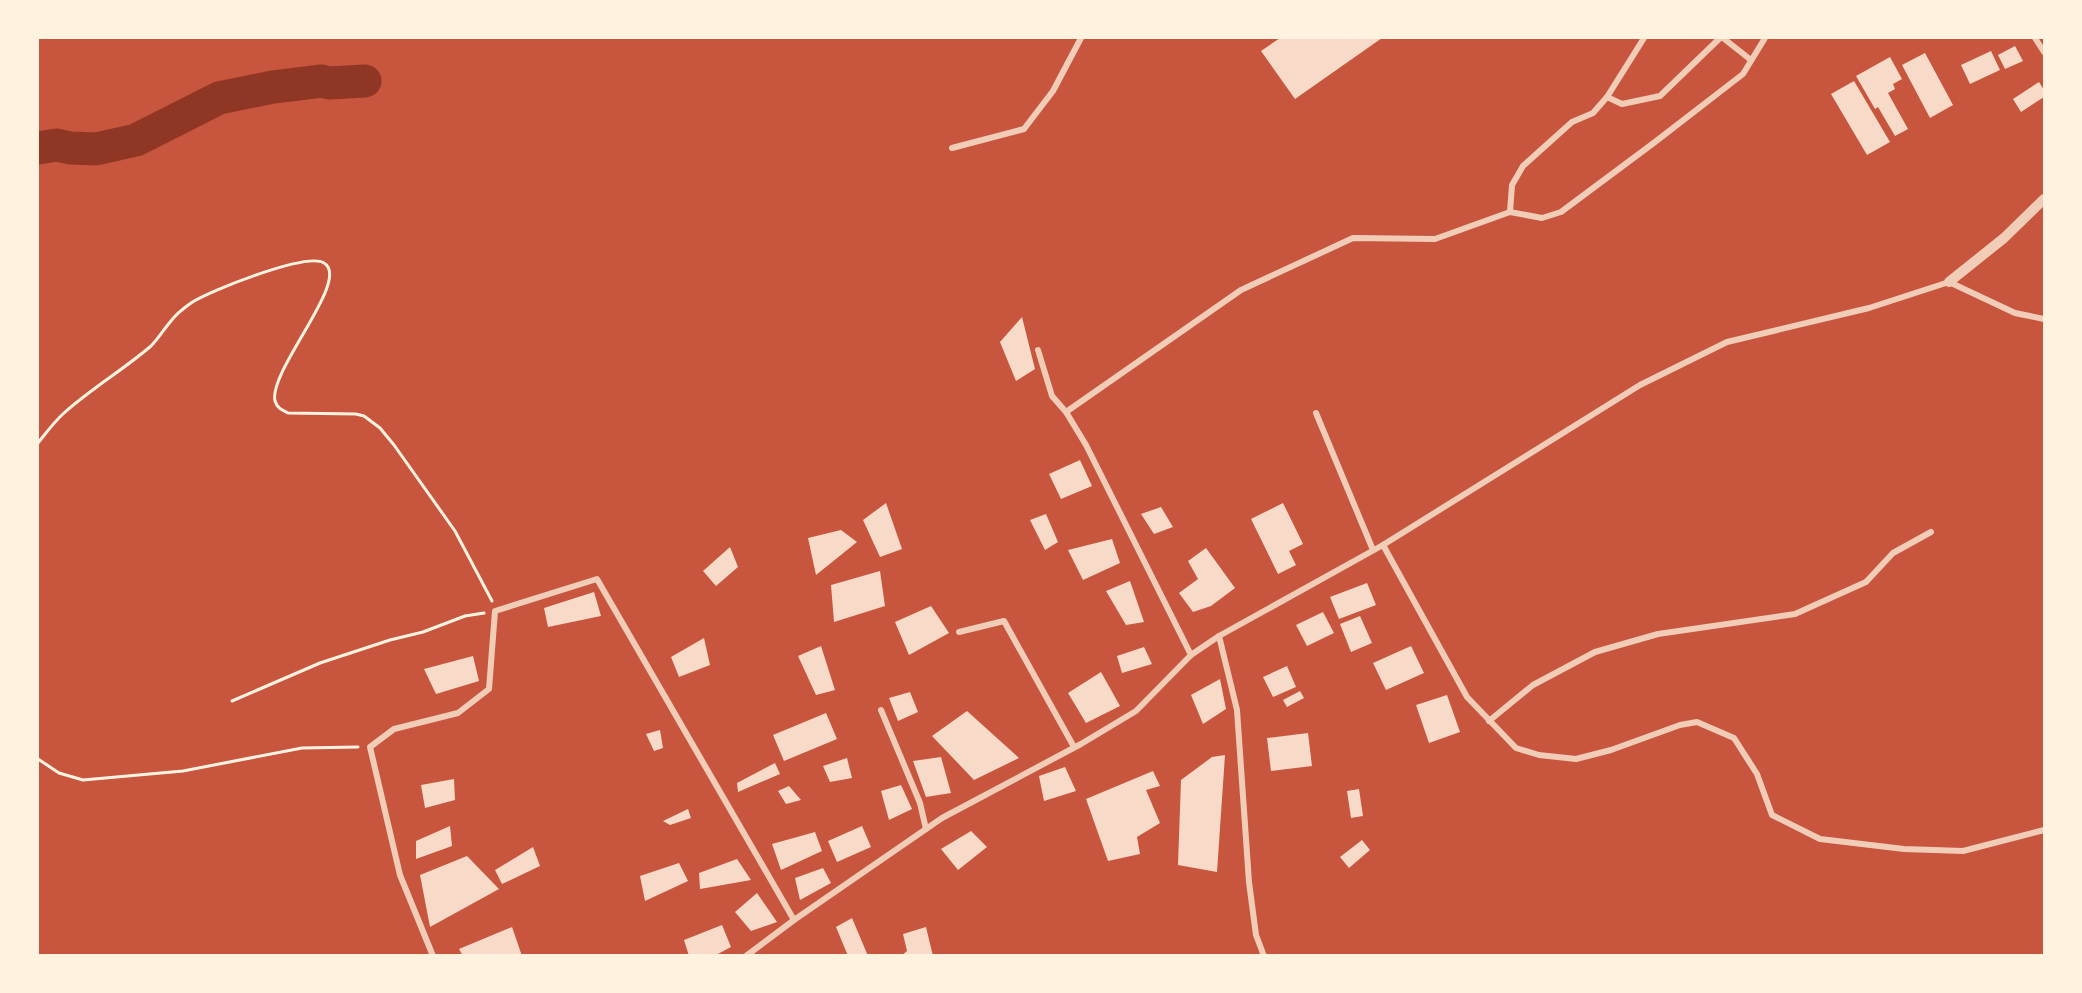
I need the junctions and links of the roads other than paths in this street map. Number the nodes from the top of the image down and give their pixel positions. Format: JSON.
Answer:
{"nodes":[{"id":1,"x":1081,"y":38,"type":"edge"},
{"id":2,"x":1644,"y":38,"type":"edge"},
{"id":3,"x":1721,"y":38,"type":"edge"},
{"id":4,"x":1765,"y":38,"type":"edge"},
{"id":5,"x":2035,"y":38,"type":"edge"},
{"id":6,"x":2044,"y":52,"type":"edge"},
{"id":7,"x":1751,"y":60,"type":"junction"},
{"id":8,"x":1607,"y":97,"type":"junction"},
{"id":9,"x":952,"y":148,"type":"dead end"},
{"id":10,"x":2044,"y":199,"type":"edge"},
{"id":11,"x":1510,"y":212,"type":"junction"},
{"id":12,"x":1949,"y":282,"type":"junction"},
{"id":13,"x":2044,"y":319,"type":"edge"},
{"id":14,"x":1038,"y":350,"type":"dead end"},
{"id":15,"x":1066,"y":412,"type":"junction"},
{"id":16,"x":1316,"y":413,"type":"dead end"},
{"id":17,"x":1931,"y":532,"type":"dead end"},
{"id":18,"x":1383,"y":545,"type":"junction"},
{"id":19,"x":1373,"y":550,"type":"junction"},
{"id":20,"x":959,"y":632,"type":"dead end"},
{"id":21,"x":1219,"y":636,"type":"junction"},
{"id":22,"x":1191,"y":655,"type":"junction"},
{"id":23,"x":881,"y":710,"type":"dead end"},
{"id":24,"x":1489,"y":721,"type":"junction"},
{"id":25,"x":1074,"y":747,"type":"junction"},
{"id":26,"x":926,"y":829,"type":"junction"},
{"id":27,"x":2044,"y":830,"type":"edge"},
{"id":28,"x":794,"y":920,"type":"junction"},
{"id":29,"x":432,"y":956,"type":"edge"},
{"id":30,"x":746,"y":956,"type":"edge"},
{"id":31,"x":1263,"y":956,"type":"edge"}],
"edges":[{"from":1,"to":9,"type":"street"},
{"from":2,"to":8,"type":"street"},
{"from":3,"to":7,"type":"street"},
{"from":3,"to":8,"type":"street"},
{"from":4,"to":7,"type":"street"},
{"from":5,"to":6,"type":"street"},
{"from":7,"to":11,"type":"street"},
{"from":8,"to":11,"type":"street"},
{"from":10,"to":12,"type":"street"},
{"from":11,"to":15,"type":"street"},
{"from":12,"to":13,"type":"street"},
{"from":12,"to":18,"type":"street"},
{"from":14,"to":15,"type":"street"},
{"from":15,"to":22,"type":"street"},
{"from":16,"to":19,"type":"street"},
{"from":17,"to":24,"type":"street"},
{"from":18,"to":19,"type":"street"},
{"from":18,"to":24,"type":"street"},
{"from":19,"to":21,"type":"street"},
{"from":20,"to":25,"type":"street"},
{"from":21,"to":22,"type":"street"},
{"from":21,"to":31,"type":"street"},
{"from":22,"to":25,"type":"street"},
{"from":23,"to":26,"type":"street"},
{"from":24,"to":27,"type":"street"},
{"from":25,"to":26,"type":"street"},
{"from":26,"to":28,"type":"street"},
{"from":28,"to":29,"type":"street"},
{"from":28,"to":30,"type":"street"}]}
